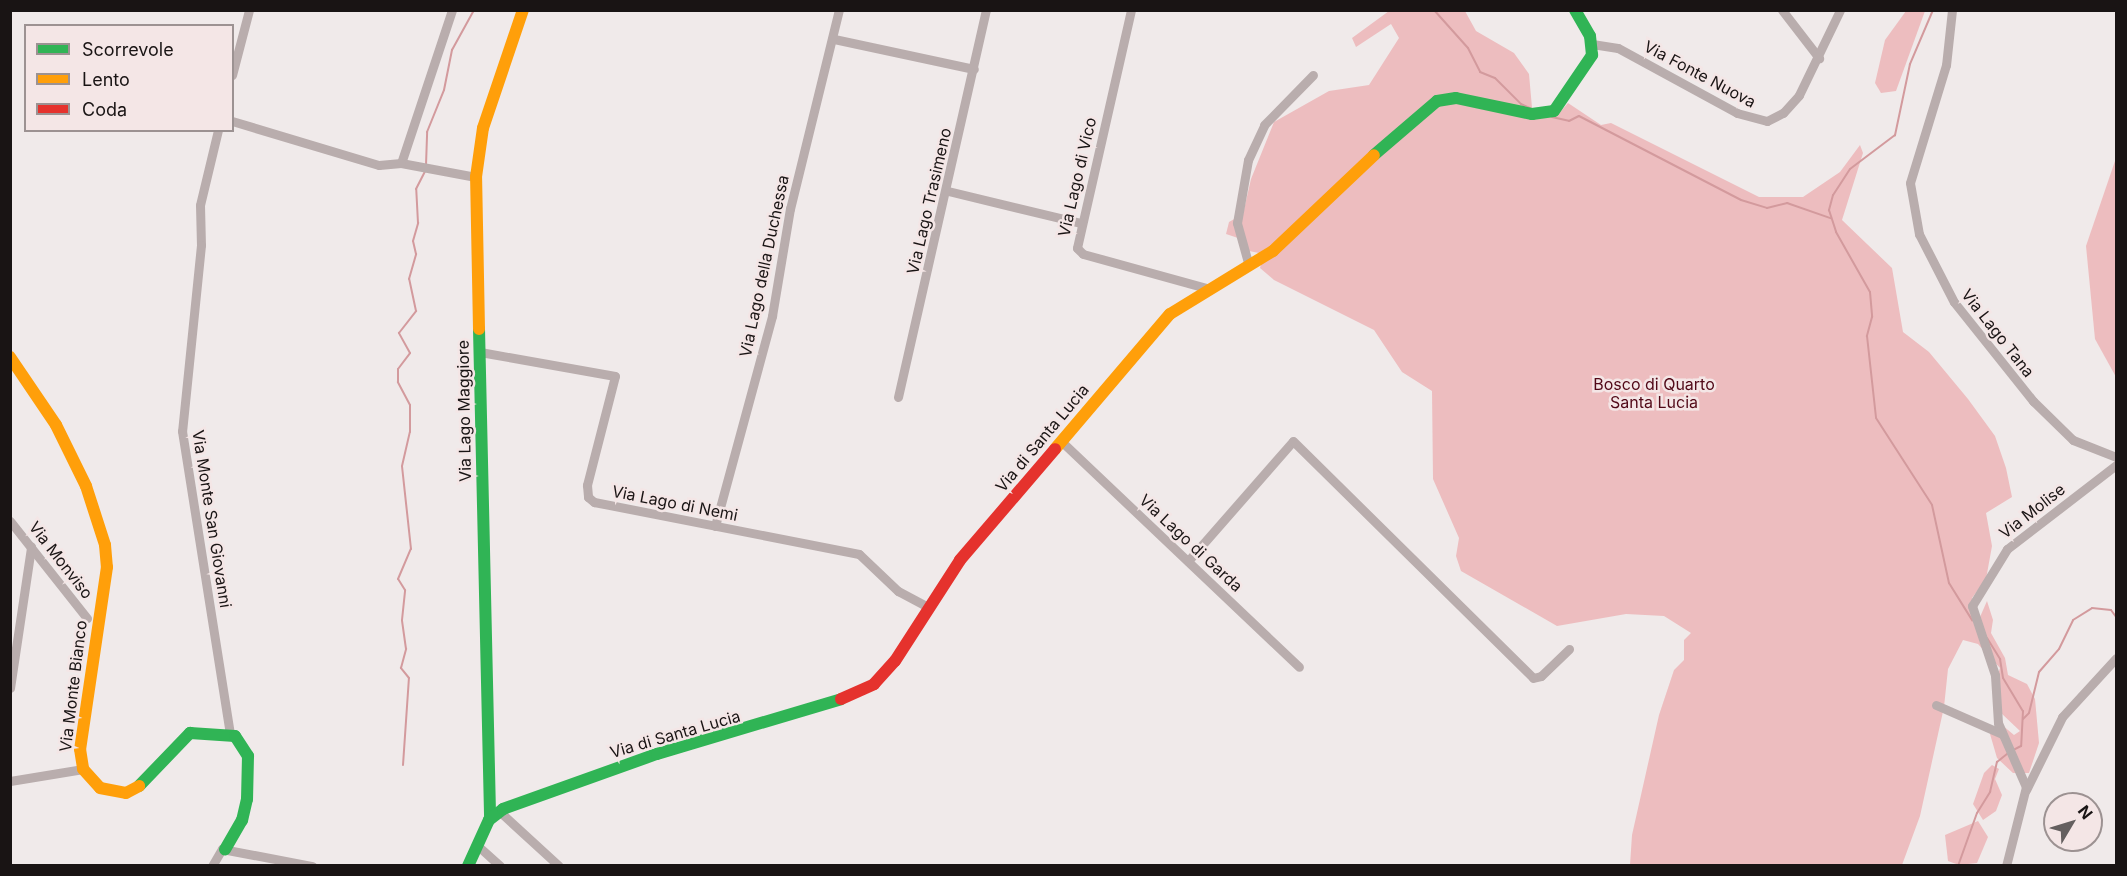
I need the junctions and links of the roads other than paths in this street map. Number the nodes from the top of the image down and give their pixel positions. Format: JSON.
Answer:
{"nodes":[{"id":1,"x":249,"y":10,"type":"edge"},
{"id":2,"x":452,"y":10,"type":"edge"},
{"id":3,"x":523,"y":10,"type":"edge"},
{"id":4,"x":839,"y":10,"type":"edge"},
{"id":5,"x":986,"y":10,"type":"edge"},
{"id":6,"x":1131,"y":10,"type":"edge"},
{"id":7,"x":1575,"y":10,"type":"edge"},
{"id":8,"x":1782,"y":10,"type":"edge"},
{"id":9,"x":1840,"y":10,"type":"edge"},
{"id":10,"x":1952,"y":10,"type":"edge"},
{"id":11,"x":834,"y":39,"type":"junction"},
{"id":12,"x":1592,"y":44,"type":"junction"},
{"id":13,"x":1819,"y":58,"type":"junction"},
{"id":14,"x":234,"y":67,"type":"edge"},
{"id":15,"x":974,"y":69,"type":"junction"},
{"id":16,"x":1313,"y":75,"type":"dead end"},
{"id":17,"x":234,"y":122,"type":"edge"},
{"id":18,"x":218,"y":132,"type":"edge"},
{"id":19,"x":401,"y":163,"type":"junction"},
{"id":20,"x":476,"y":177,"type":"junction"},
{"id":21,"x":948,"y":191,"type":"junction"},
{"id":22,"x":1080,"y":223,"type":"junction"},
{"id":23,"x":1249,"y":266,"type":"junction"},
{"id":24,"x":1210,"y":289,"type":"junction"},
{"id":25,"x":480,"y":352,"type":"junction"},
{"id":26,"x":10,"y":357,"type":"edge"},
{"id":27,"x":898,"y":397,"type":"dead end"},
{"id":28,"x":1061,"y":441,"type":"junction"},
{"id":29,"x":2116,"y":457,"type":"edge"},
{"id":30,"x":2116,"y":465,"type":"edge"},
{"id":31,"x":10,"y":521,"type":"edge"},
{"id":32,"x":715,"y":526,"type":"junction"},
{"id":33,"x":31,"y":547,"type":"junction"},
{"id":34,"x":1188,"y":561,"type":"junction"},
{"id":35,"x":928,"y":607,"type":"junction"},
{"id":36,"x":87,"y":618,"type":"dead end"},
{"id":37,"x":1569,"y":649,"type":"dead end"},
{"id":38,"x":2116,"y":657,"type":"edge"},
{"id":39,"x":1299,"y":668,"type":"dead end"},
{"id":40,"x":10,"y":688,"type":"edge"},
{"id":41,"x":1936,"y":705,"type":"dead end"},
{"id":42,"x":230,"y":734,"type":"junction"},
{"id":43,"x":2002,"y":734,"type":"junction"},
{"id":44,"x":83,"y":769,"type":"junction"},
{"id":45,"x":10,"y":781,"type":"edge"},
{"id":46,"x":2026,"y":791,"type":"junction"},
{"id":47,"x":495,"y":815,"type":"junction"},
{"id":48,"x":478,"y":846,"type":"junction"},
{"id":49,"x":225,"y":849,"type":"junction"},
{"id":50,"x":212,"y":866,"type":"edge"},
{"id":51,"x":312,"y":866,"type":"edge"},
{"id":52,"x":468,"y":866,"type":"edge"},
{"id":53,"x":500,"y":866,"type":"edge"},
{"id":54,"x":559,"y":866,"type":"edge"},
{"id":55,"x":2006,"y":866,"type":"edge"}],
"edges":[{"from":1,"to":14,"type":"street"},
{"from":2,"to":19,"type":"street"},
{"from":3,"to":20,"type":"street","name":"Via Lago Maggiore"},
{"from":4,"to":11,"type":"street","name":"Via Lago della Duchessa"},
{"from":5,"to":15,"type":"street","name":"Via Lago Trasimeno"},
{"from":6,"to":22,"type":"street","name":"Via Lago di Vico"},
{"from":7,"to":12,"type":"street"},
{"from":8,"to":13,"type":"street"},
{"from":9,"to":13,"type":"street","name":"Via Fonte Nuova"},
{"from":10,"to":29,"type":"street","name":"Via Lago Tana"},
{"from":11,"to":15,"type":"street"},
{"from":11,"to":32,"type":"street","name":"Via Lago della Duchessa"},
{"from":12,"to":13,"type":"street","name":"Via Fonte Nuova"},
{"from":12,"to":23,"type":"street","name":"Via di Santa Lucia"},
{"from":15,"to":21,"type":"street","name":"Via Lago Trasimeno"},
{"from":16,"to":23,"type":"street"},
{"from":17,"to":19,"type":"street"},
{"from":18,"to":42,"type":"street","name":"Via Monte San Giovanni"},
{"from":19,"to":20,"type":"street"},
{"from":20,"to":25,"type":"street","name":"Via Lago Maggiore"},
{"from":21,"to":22,"type":"street"},
{"from":21,"to":27,"type":"street","name":"Via Lago Trasimeno"},
{"from":22,"to":24,"type":"street","name":"Via Lago di Vico"},
{"from":23,"to":24,"type":"street","name":"Via di Santa Lucia"},
{"from":24,"to":28,"type":"street","name":"Via di Santa Lucia"},
{"from":25,"to":32,"type":"street","name":"Via Lago di Nemi"},
{"from":25,"to":47,"type":"street","name":"Via Lago Maggiore"},
{"from":26,"to":44,"type":"street","name":"Via Monte Bianco"},
{"from":28,"to":34,"type":"street","name":"Via Lago di Garda"},
{"from":28,"to":35,"type":"street","name":"Via di Santa Lucia"},
{"from":30,"to":43,"type":"street","name":"Via Molise"},
{"from":31,"to":33,"type":"street","name":"Via Monviso"},
{"from":32,"to":35,"type":"street","name":"Via Lago di Nemi"},
{"from":33,"to":36,"type":"street","name":"Via Monviso"},
{"from":33,"to":40,"type":"street"},
{"from":34,"to":37,"type":"street"},
{"from":34,"to":39,"type":"street","name":"Via Lago di Garda"},
{"from":35,"to":47,"type":"street","name":"Via di Santa Lucia"},
{"from":38,"to":46,"type":"street"},
{"from":41,"to":43,"type":"street"},
{"from":42,"to":44,"type":"street","name":"Via Monte Bianco"},
{"from":42,"to":49,"type":"street"},
{"from":43,"to":46,"type":"street","name":"Via Molise"},
{"from":44,"to":45,"type":"street"},
{"from":46,"to":55,"type":"street"},
{"from":47,"to":48,"type":"street"},
{"from":47,"to":54,"type":"street"},
{"from":48,"to":52,"type":"street"},
{"from":48,"to":53,"type":"street"},
{"from":49,"to":50,"type":"street"},
{"from":49,"to":51,"type":"street"}]}
